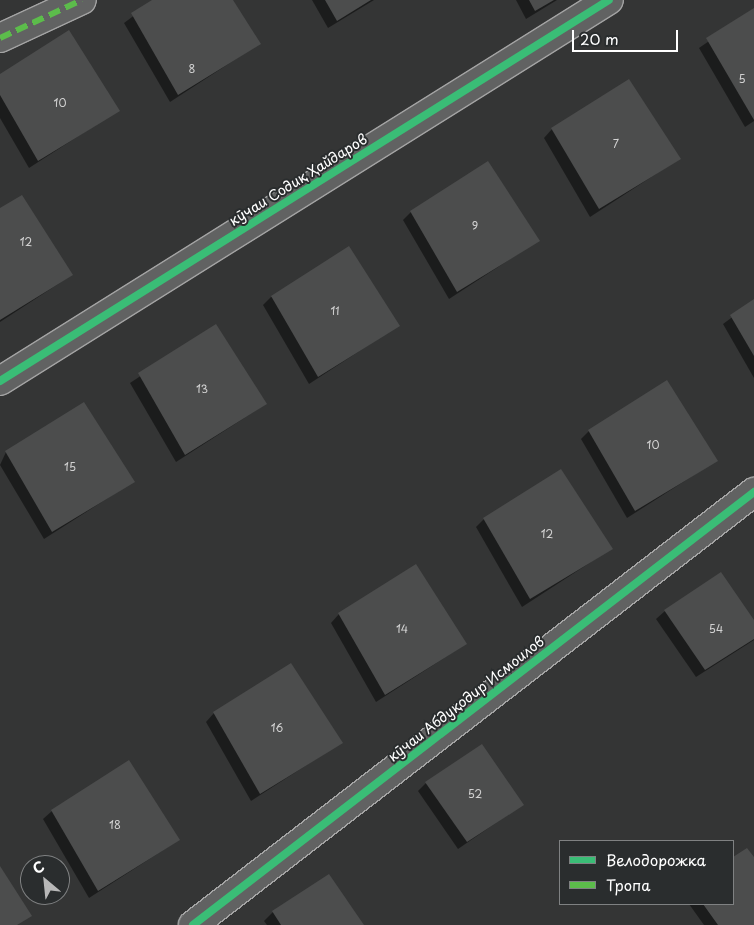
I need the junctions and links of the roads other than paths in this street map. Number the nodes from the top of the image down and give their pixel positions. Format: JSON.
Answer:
{"nodes":[{"id":1,"x":82,"y":0,"type":"edge"},
{"id":2,"x":609,"y":0,"type":"edge"},
{"id":3,"x":0,"y":38,"type":"edge"},
{"id":4,"x":0,"y":381,"type":"edge"},
{"id":5,"x":754,"y":492,"type":"edge"},
{"id":6,"x":193,"y":925,"type":"edge"}],
"edges":[{"from":1,"to":3,"type":"street"},
{"from":2,"to":4,"type":"street","name":"кӯчаи Содиқ Ҳайдаров"},
{"from":5,"to":6,"type":"street","name":"кӯчаи Абдуқодир Исмоилов"}]}
